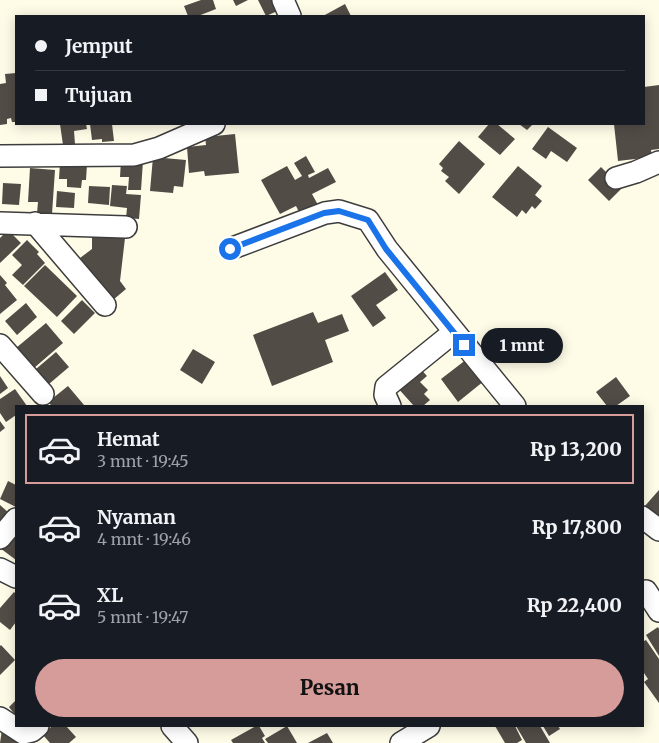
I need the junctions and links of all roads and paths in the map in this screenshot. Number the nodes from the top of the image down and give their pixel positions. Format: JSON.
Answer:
{"nodes":[{"id":1,"x":283,"y":0,"type":"edge"},
{"id":2,"x":290,"y":15,"type":"edge"},
{"id":3,"x":212,"y":125,"type":"edge"},
{"id":4,"x":0,"y":156,"type":"edge"},
{"id":5,"x":659,"y":162,"type":"edge"},
{"id":6,"x":616,"y":178,"type":"dead end"},
{"id":7,"x":0,"y":223,"type":"edge"},
{"id":8,"x":35,"y":223,"type":"junction"},
{"id":9,"x":126,"y":227,"type":"dead end"},
{"id":10,"x":230,"y":249,"type":"dead end"},
{"id":11,"x":104,"y":304,"type":"dead end"},
{"id":12,"x":454,"y":332,"type":"junction"},
{"id":13,"x":0,"y":345,"type":"edge"},
{"id":14,"x":42,"y":394,"type":"dead end"},
{"id":15,"x":390,"y":405,"type":"edge"},
{"id":16,"x":514,"y":405,"type":"edge"},
{"id":17,"x":644,"y":519,"type":"edge"},
{"id":18,"x":15,"y":520,"type":"edge"},
{"id":19,"x":659,"y":530,"type":"edge"},
{"id":20,"x":0,"y":538,"type":"edge"},
{"id":21,"x":0,"y":569,"type":"edge"},
{"id":22,"x":15,"y":576,"type":"edge"},
{"id":23,"x":649,"y":588,"type":"edge"},
{"id":24,"x":659,"y":611,"type":"edge"},
{"id":25,"x":0,"y":718,"type":"edge"},
{"id":26,"x":37,"y":727,"type":"edge"},
{"id":27,"x":173,"y":727,"type":"edge"},
{"id":28,"x":427,"y":727,"type":"edge"},
{"id":29,"x":187,"y":743,"type":"edge"},
{"id":30,"x":401,"y":743,"type":"edge"}],
"edges":[{"from":1,"to":2,"type":"street"},
{"from":3,"to":4,"type":"street"},
{"from":5,"to":6,"type":"street"},
{"from":7,"to":8,"type":"street"},
{"from":8,"to":9,"type":"street"},
{"from":8,"to":11,"type":"street"},
{"from":10,"to":12,"type":"street"},
{"from":12,"to":15,"type":"street"},
{"from":12,"to":16,"type":"street"},
{"from":13,"to":14,"type":"street"},
{"from":17,"to":19,"type":"street"},
{"from":18,"to":20,"type":"street"},
{"from":21,"to":22,"type":"street"},
{"from":23,"to":24,"type":"street"},
{"from":25,"to":26,"type":"street"},
{"from":27,"to":29,"type":"street"},
{"from":28,"to":30,"type":"street"}]}
